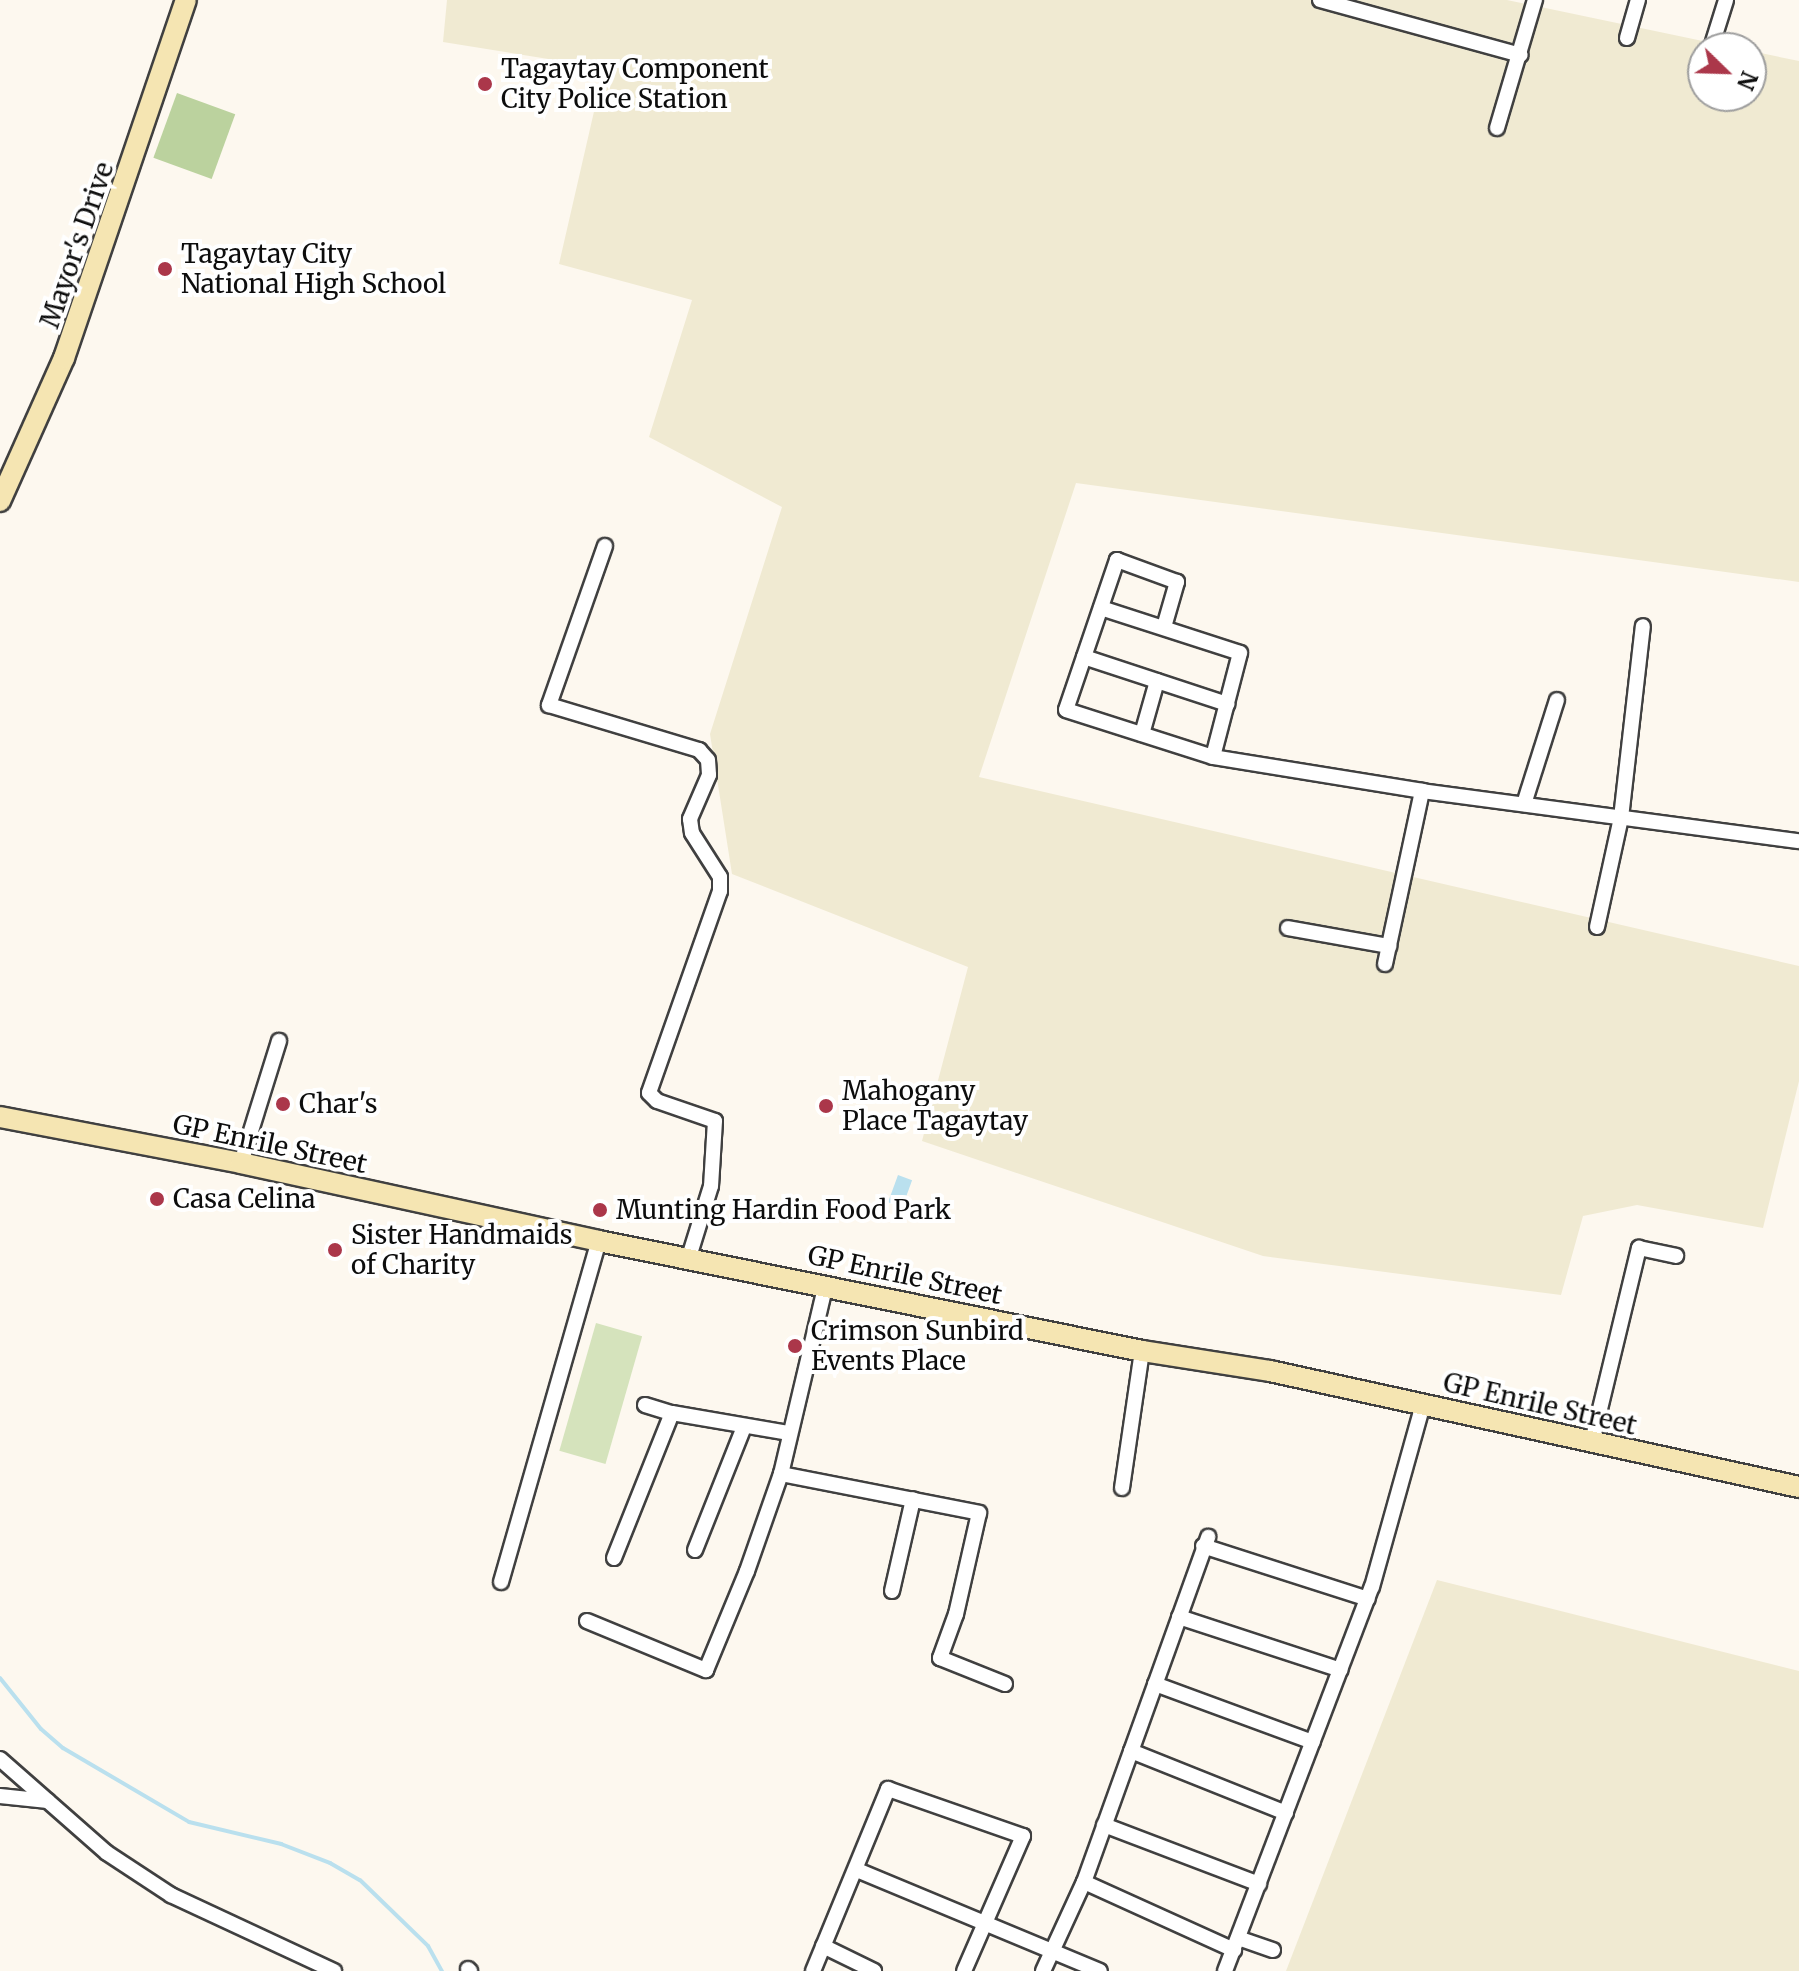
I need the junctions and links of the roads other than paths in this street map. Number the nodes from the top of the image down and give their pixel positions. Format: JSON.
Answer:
{"nodes":[{"id":1,"x":186,"y":0,"type":"edge"},
{"id":2,"x":1320,"y":0,"type":"edge"},
{"id":3,"x":1535,"y":0,"type":"edge"},
{"id":4,"x":1638,"y":0,"type":"edge"},
{"id":5,"x":1726,"y":0,"type":"edge"},
{"id":6,"x":1716,"y":32,"type":"edge"},
{"id":7,"x":1627,"y":38,"type":"dead end"},
{"id":8,"x":1521,"y":55,"type":"junction"},
{"id":9,"x":1497,"y":128,"type":"dead end"},
{"id":10,"x":0,"y":501,"type":"edge"},
{"id":11,"x":605,"y":546,"type":"dead end"},
{"id":12,"x":1101,"y":608,"type":"junction"},
{"id":13,"x":1643,"y":626,"type":"dead end"},
{"id":14,"x":1164,"y":627,"type":"junction"},
{"id":15,"x":1084,"y":657,"type":"junction"},
{"id":16,"x":1157,"y":681,"type":"junction"},
{"id":17,"x":1557,"y":700,"type":"dead end"},
{"id":18,"x":1227,"y":704,"type":"junction"},
{"id":19,"x":1142,"y":734,"type":"junction"},
{"id":20,"x":1213,"y":757,"type":"junction"},
{"id":21,"x":1422,"y":791,"type":"junction"},
{"id":22,"x":1524,"y":804,"type":"junction"},
{"id":23,"x":1621,"y":818,"type":"junction"},
{"id":24,"x":1799,"y":841,"type":"edge"},
{"id":25,"x":1597,"y":927,"type":"dead end"},
{"id":26,"x":1288,"y":928,"type":"dead end"},
{"id":27,"x":1389,"y":946,"type":"junction"},
{"id":28,"x":1385,"y":964,"type":"dead end"},
{"id":29,"x":279,"y":1041,"type":"dead end"},
{"id":30,"x":0,"y":1117,"type":"edge"},
{"id":31,"x":241,"y":1163,"type":"junction"},
{"id":32,"x":599,"y":1241,"type":"junction"},
{"id":33,"x":1676,"y":1256,"type":"dead end"},
{"id":34,"x":689,"y":1257,"type":"junction"},
{"id":35,"x":826,"y":1284,"type":"junction"},
{"id":36,"x":1142,"y":1351,"type":"junction"},
{"id":37,"x":1423,"y":1404,"type":"junction"},
{"id":38,"x":645,"y":1405,"type":"dead end"},
{"id":39,"x":672,"y":1413,"type":"junction"},
{"id":40,"x":744,"y":1427,"type":"junction"},
{"id":41,"x":789,"y":1433,"type":"junction"},
{"id":42,"x":1592,"y":1442,"type":"junction"},
{"id":43,"x":781,"y":1474,"type":"junction"},
{"id":44,"x":1799,"y":1487,"type":"edge"},
{"id":45,"x":1122,"y":1488,"type":"dead end"},
{"id":46,"x":913,"y":1499,"type":"junction"},
{"id":47,"x":695,"y":1550,"type":"dead end"},
{"id":48,"x":614,"y":1558,"type":"dead end"},
{"id":49,"x":501,"y":1582,"type":"dead end"},
{"id":50,"x":892,"y":1591,"type":"dead end"},
{"id":51,"x":1368,"y":1599,"type":"junction"},
{"id":52,"x":1179,"y":1617,"type":"junction"},
{"id":53,"x":587,"y":1621,"type":"dead end"},
{"id":54,"x":1341,"y":1670,"type":"junction"},
{"id":55,"x":1005,"y":1684,"type":"dead end"},
{"id":56,"x":1155,"y":1684,"type":"junction"},
{"id":57,"x":1313,"y":1742,"type":"junction"},
{"id":58,"x":1131,"y":1751,"type":"junction"},
{"id":59,"x":0,"y":1759,"type":"edge"},
{"id":60,"x":0,"y":1796,"type":"edge"},
{"id":61,"x":48,"y":1801,"type":"junction"},
{"id":62,"x":1286,"y":1813,"type":"junction"},
{"id":63,"x":1104,"y":1825,"type":"junction"},
{"id":64,"x":857,"y":1870,"type":"junction"},
{"id":65,"x":1084,"y":1882,"type":"junction"},
{"id":66,"x":1259,"y":1884,"type":"junction"},
{"id":67,"x":986,"y":1922,"type":"junction"},
{"id":68,"x":1236,"y":1944,"type":"junction"},
{"id":69,"x":823,"y":1946,"type":"junction"},
{"id":70,"x":1052,"y":1950,"type":"junction"},
{"id":71,"x":1273,"y":1950,"type":"dead end"},
{"id":72,"x":334,"y":1971,"type":"edge"},
{"id":73,"x":813,"y":1971,"type":"edge"},
{"id":74,"x":874,"y":1971,"type":"edge"},
{"id":75,"x":964,"y":1971,"type":"edge"},
{"id":76,"x":1043,"y":1971,"type":"edge"},
{"id":77,"x":1100,"y":1971,"type":"edge"},
{"id":78,"x":1225,"y":1971,"type":"edge"}],
"edges":[{"from":1,"to":10,"type":"street","name":"Mayor's Drive"},
{"from":2,"to":8,"type":"street"},
{"from":3,"to":8,"type":"street"},
{"from":4,"to":7,"type":"street"},
{"from":5,"to":6,"type":"street"},
{"from":8,"to":9,"type":"street"},
{"from":11,"to":34,"type":"street"},
{"from":12,"to":14,"type":"street"},
{"from":12,"to":14,"type":"street"},
{"from":12,"to":15,"type":"street"},
{"from":13,"to":23,"type":"street"},
{"from":14,"to":18,"type":"street"},
{"from":15,"to":16,"type":"street"},
{"from":15,"to":19,"type":"street"},
{"from":16,"to":18,"type":"street"},
{"from":16,"to":19,"type":"street"},
{"from":17,"to":22,"type":"street"},
{"from":18,"to":20,"type":"street"},
{"from":19,"to":20,"type":"street"},
{"from":20,"to":21,"type":"street"},
{"from":21,"to":22,"type":"street"},
{"from":21,"to":27,"type":"street"},
{"from":22,"to":23,"type":"street"},
{"from":23,"to":24,"type":"street"},
{"from":23,"to":25,"type":"street"},
{"from":26,"to":27,"type":"street"},
{"from":27,"to":28,"type":"street"},
{"from":29,"to":31,"type":"street"},
{"from":30,"to":31,"type":"street","name":"GP Enrile Street"},
{"from":31,"to":32,"type":"street","name":"GP Enrile Street"},
{"from":32,"to":34,"type":"street","name":"GP Enrile Street"},
{"from":32,"to":49,"type":"street"},
{"from":33,"to":42,"type":"street"},
{"from":34,"to":35,"type":"street","name":"GP Enrile Street"},
{"from":35,"to":36,"type":"street","name":"GP Enrile Street"},
{"from":35,"to":41,"type":"street"},
{"from":36,"to":37,"type":"street","name":"GP Enrile Street"},
{"from":36,"to":45,"type":"street"},
{"from":37,"to":42,"type":"street","name":"GP Enrile Street"},
{"from":37,"to":51,"type":"street"},
{"from":38,"to":39,"type":"street"},
{"from":39,"to":40,"type":"street"},
{"from":39,"to":48,"type":"street"},
{"from":40,"to":41,"type":"street"},
{"from":40,"to":47,"type":"street"},
{"from":41,"to":43,"type":"street"},
{"from":42,"to":44,"type":"street","name":"GP Enrile Street"},
{"from":43,"to":46,"type":"street"},
{"from":43,"to":53,"type":"street"},
{"from":46,"to":50,"type":"street"},
{"from":46,"to":55,"type":"street"},
{"from":51,"to":52,"type":"street"},
{"from":51,"to":54,"type":"street"},
{"from":52,"to":54,"type":"street"},
{"from":52,"to":56,"type":"street"},
{"from":54,"to":57,"type":"street"},
{"from":56,"to":57,"type":"street"},
{"from":56,"to":58,"type":"street"},
{"from":57,"to":62,"type":"street"},
{"from":58,"to":62,"type":"street"},
{"from":58,"to":63,"type":"street"},
{"from":59,"to":61,"type":"street"},
{"from":60,"to":61,"type":"street"},
{"from":61,"to":72,"type":"street"},
{"from":62,"to":66,"type":"street"},
{"from":63,"to":65,"type":"street"},
{"from":63,"to":66,"type":"street"},
{"from":64,"to":67,"type":"street"},
{"from":64,"to":67,"type":"street"},
{"from":64,"to":69,"type":"street"},
{"from":65,"to":68,"type":"street"},
{"from":65,"to":70,"type":"street"},
{"from":66,"to":68,"type":"street"},
{"from":67,"to":70,"type":"street"},
{"from":67,"to":75,"type":"street"},
{"from":68,"to":71,"type":"street"},
{"from":68,"to":78,"type":"street"},
{"from":69,"to":73,"type":"street"},
{"from":69,"to":74,"type":"street"},
{"from":70,"to":76,"type":"street"},
{"from":70,"to":77,"type":"street"}]}
